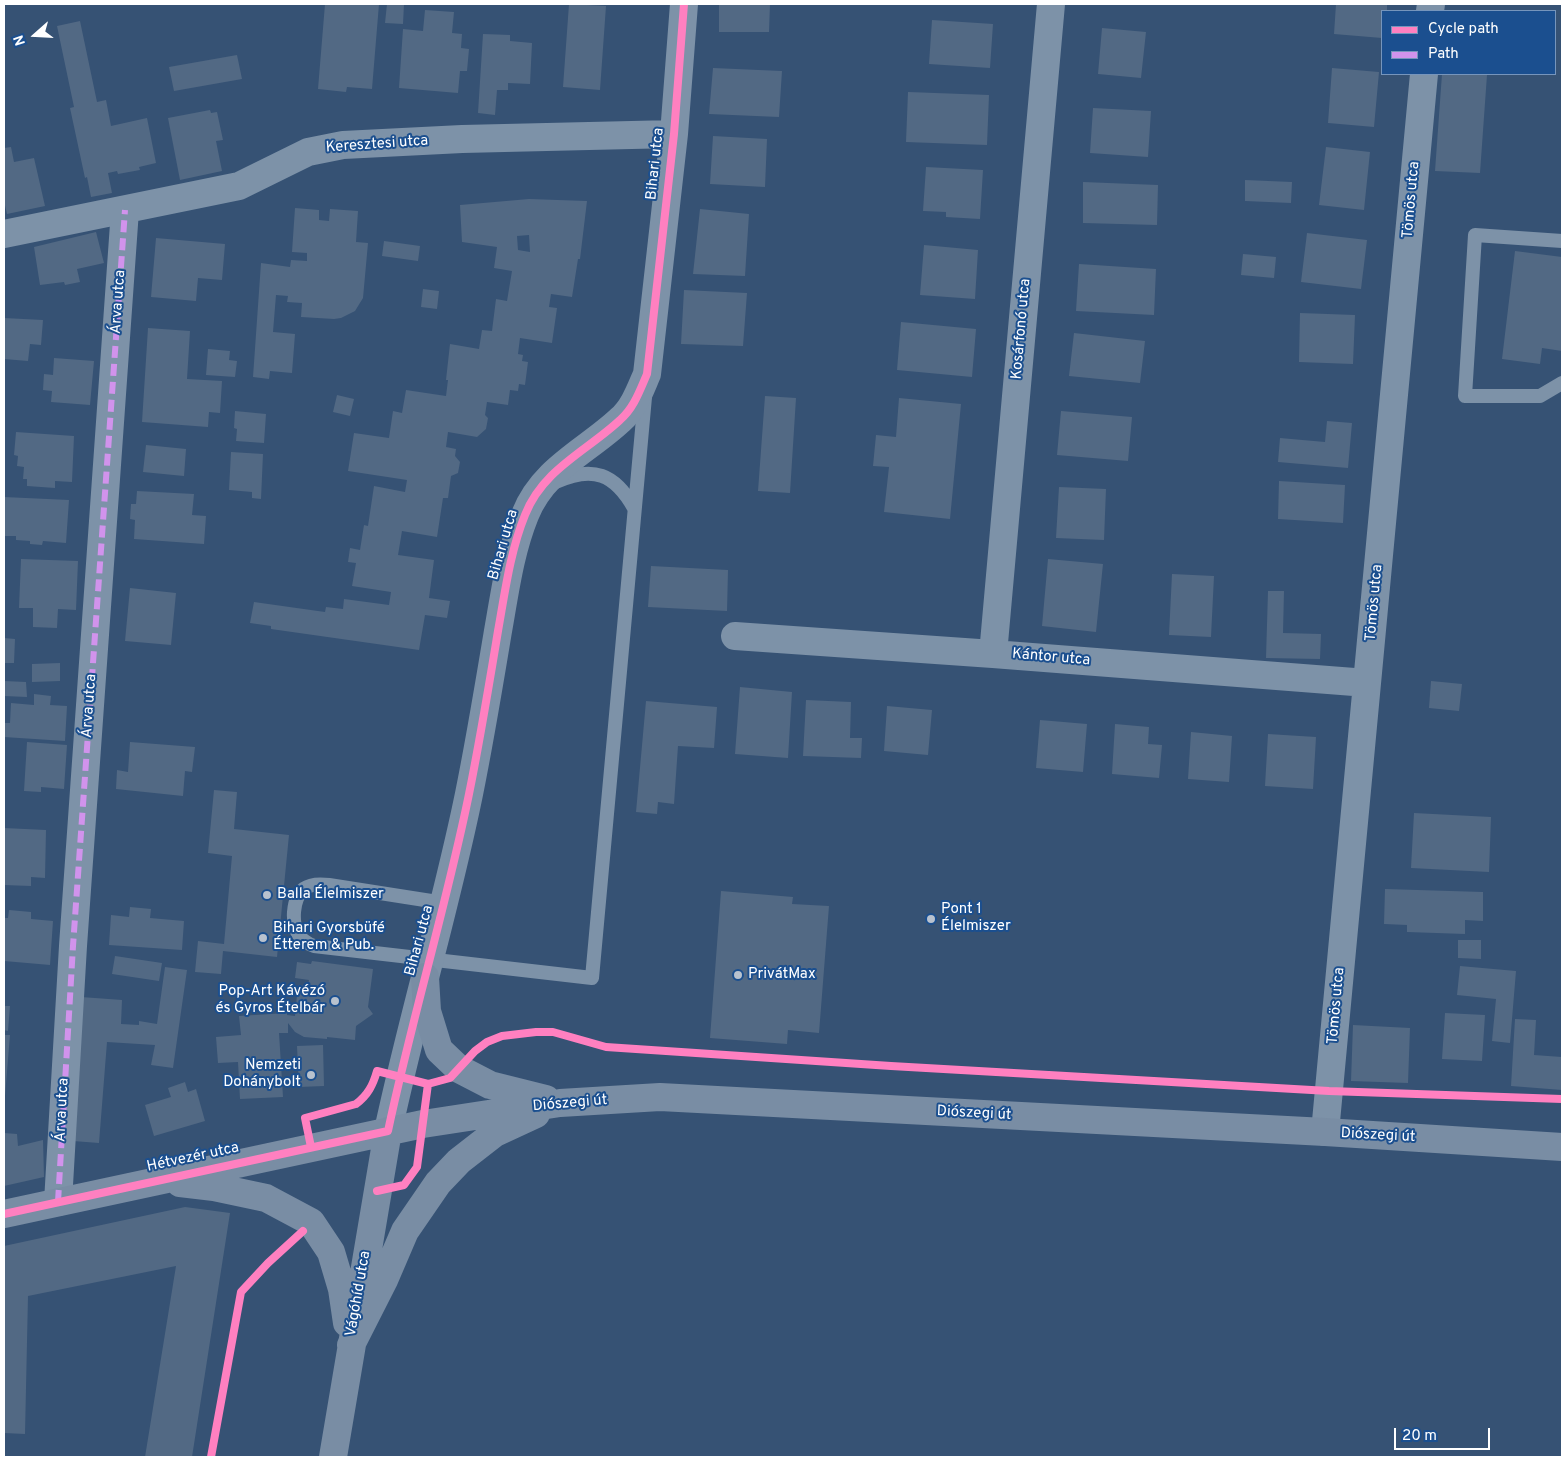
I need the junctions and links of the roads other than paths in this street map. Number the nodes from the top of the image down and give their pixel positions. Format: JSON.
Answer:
{"nodes":[{"id":1,"x":684,"y":4,"type":"edge"},
{"id":2,"x":1052,"y":4,"type":"edge"},
{"id":3,"x":1424,"y":75,"type":"edge"},
{"id":4,"x":674,"y":134,"type":"junction"},
{"id":5,"x":125,"y":210,"type":"junction"},
{"id":6,"x":4,"y":234,"type":"edge"},
{"id":7,"x":1562,"y":241,"type":"edge"},
{"id":8,"x":647,"y":374,"type":"junction"},
{"id":9,"x":1562,"y":383,"type":"edge"},
{"id":10,"x":534,"y":496,"type":"junction"},
{"id":11,"x":634,"y":508,"type":"junction"},
{"id":12,"x":735,"y":636,"type":"dead end"},
{"id":13,"x":993,"y":654,"type":"junction"},
{"id":14,"x":1367,"y":684,"type":"junction"},
{"id":15,"x":444,"y":903,"type":"junction"},
{"id":16,"x":427,"y":968,"type":"junction"},
{"id":17,"x":560,"y":1103,"type":"junction"},
{"id":18,"x":388,"y":1131,"type":"junction"},
{"id":19,"x":1325,"y":1132,"type":"junction"},
{"id":20,"x":1562,"y":1147,"type":"edge"},
{"id":21,"x":156,"y":1180,"type":"junction"},
{"id":22,"x":58,"y":1202,"type":"junction"},
{"id":23,"x":4,"y":1214,"type":"edge"},
{"id":24,"x":351,"y":1345,"type":"junction"},
{"id":25,"x":333,"y":1457,"type":"edge"}],
"edges":[{"from":1,"to":4,"type":"street","name":"Bihari utca"},
{"from":2,"to":13,"type":"street","name":"Kosárfonó utca"},
{"from":3,"to":14,"type":"street","name":"Tömös utca"},
{"from":4,"to":5,"type":"street","name":"Keresztesi utca"},
{"from":4,"to":8,"type":"street","name":"Bihari utca"},
{"from":5,"to":6,"type":"street","name":"Keresztesi utca"},
{"from":5,"to":22,"type":"street","name":"Árva utca"},
{"from":7,"to":9,"type":"lane"},
{"from":8,"to":10,"type":"street","name":"Bihari utca"},
{"from":8,"to":11,"type":"lane"},
{"from":10,"to":11,"type":"lane"},
{"from":10,"to":15,"type":"street","name":"Bihari utca"},
{"from":11,"to":16,"type":"lane"},
{"from":12,"to":13,"type":"street","name":"Kántor utca"},
{"from":13,"to":14,"type":"street","name":"Kántor utca"},
{"from":14,"to":19,"type":"street","name":"Tömös utca"},
{"from":15,"to":16,"type":"street","name":"Bihari utca"},
{"from":15,"to":16,"type":"lane"},
{"from":16,"to":17,"type":"main road"},
{"from":16,"to":18,"type":"street","name":"Bihari utca"},
{"from":17,"to":18,"type":"main road","name":"Diószegi út"},
{"from":17,"to":19,"type":"main road","name":"Diószegi út"},
{"from":17,"to":24,"type":"main road"},
{"from":18,"to":21,"type":"main road","name":"Hétvezér utca"},
{"from":18,"to":24,"type":"main road","name":"Vágóhíd utca"},
{"from":19,"to":20,"type":"main road","name":"Diószegi út"},
{"from":21,"to":22,"type":"main road","name":"Hétvezér utca"},
{"from":21,"to":24,"type":"main road"},
{"from":22,"to":23,"type":"main road","name":"Hétvezér utca"},
{"from":24,"to":25,"type":"main road","name":"Vágóhíd utca"}]}
